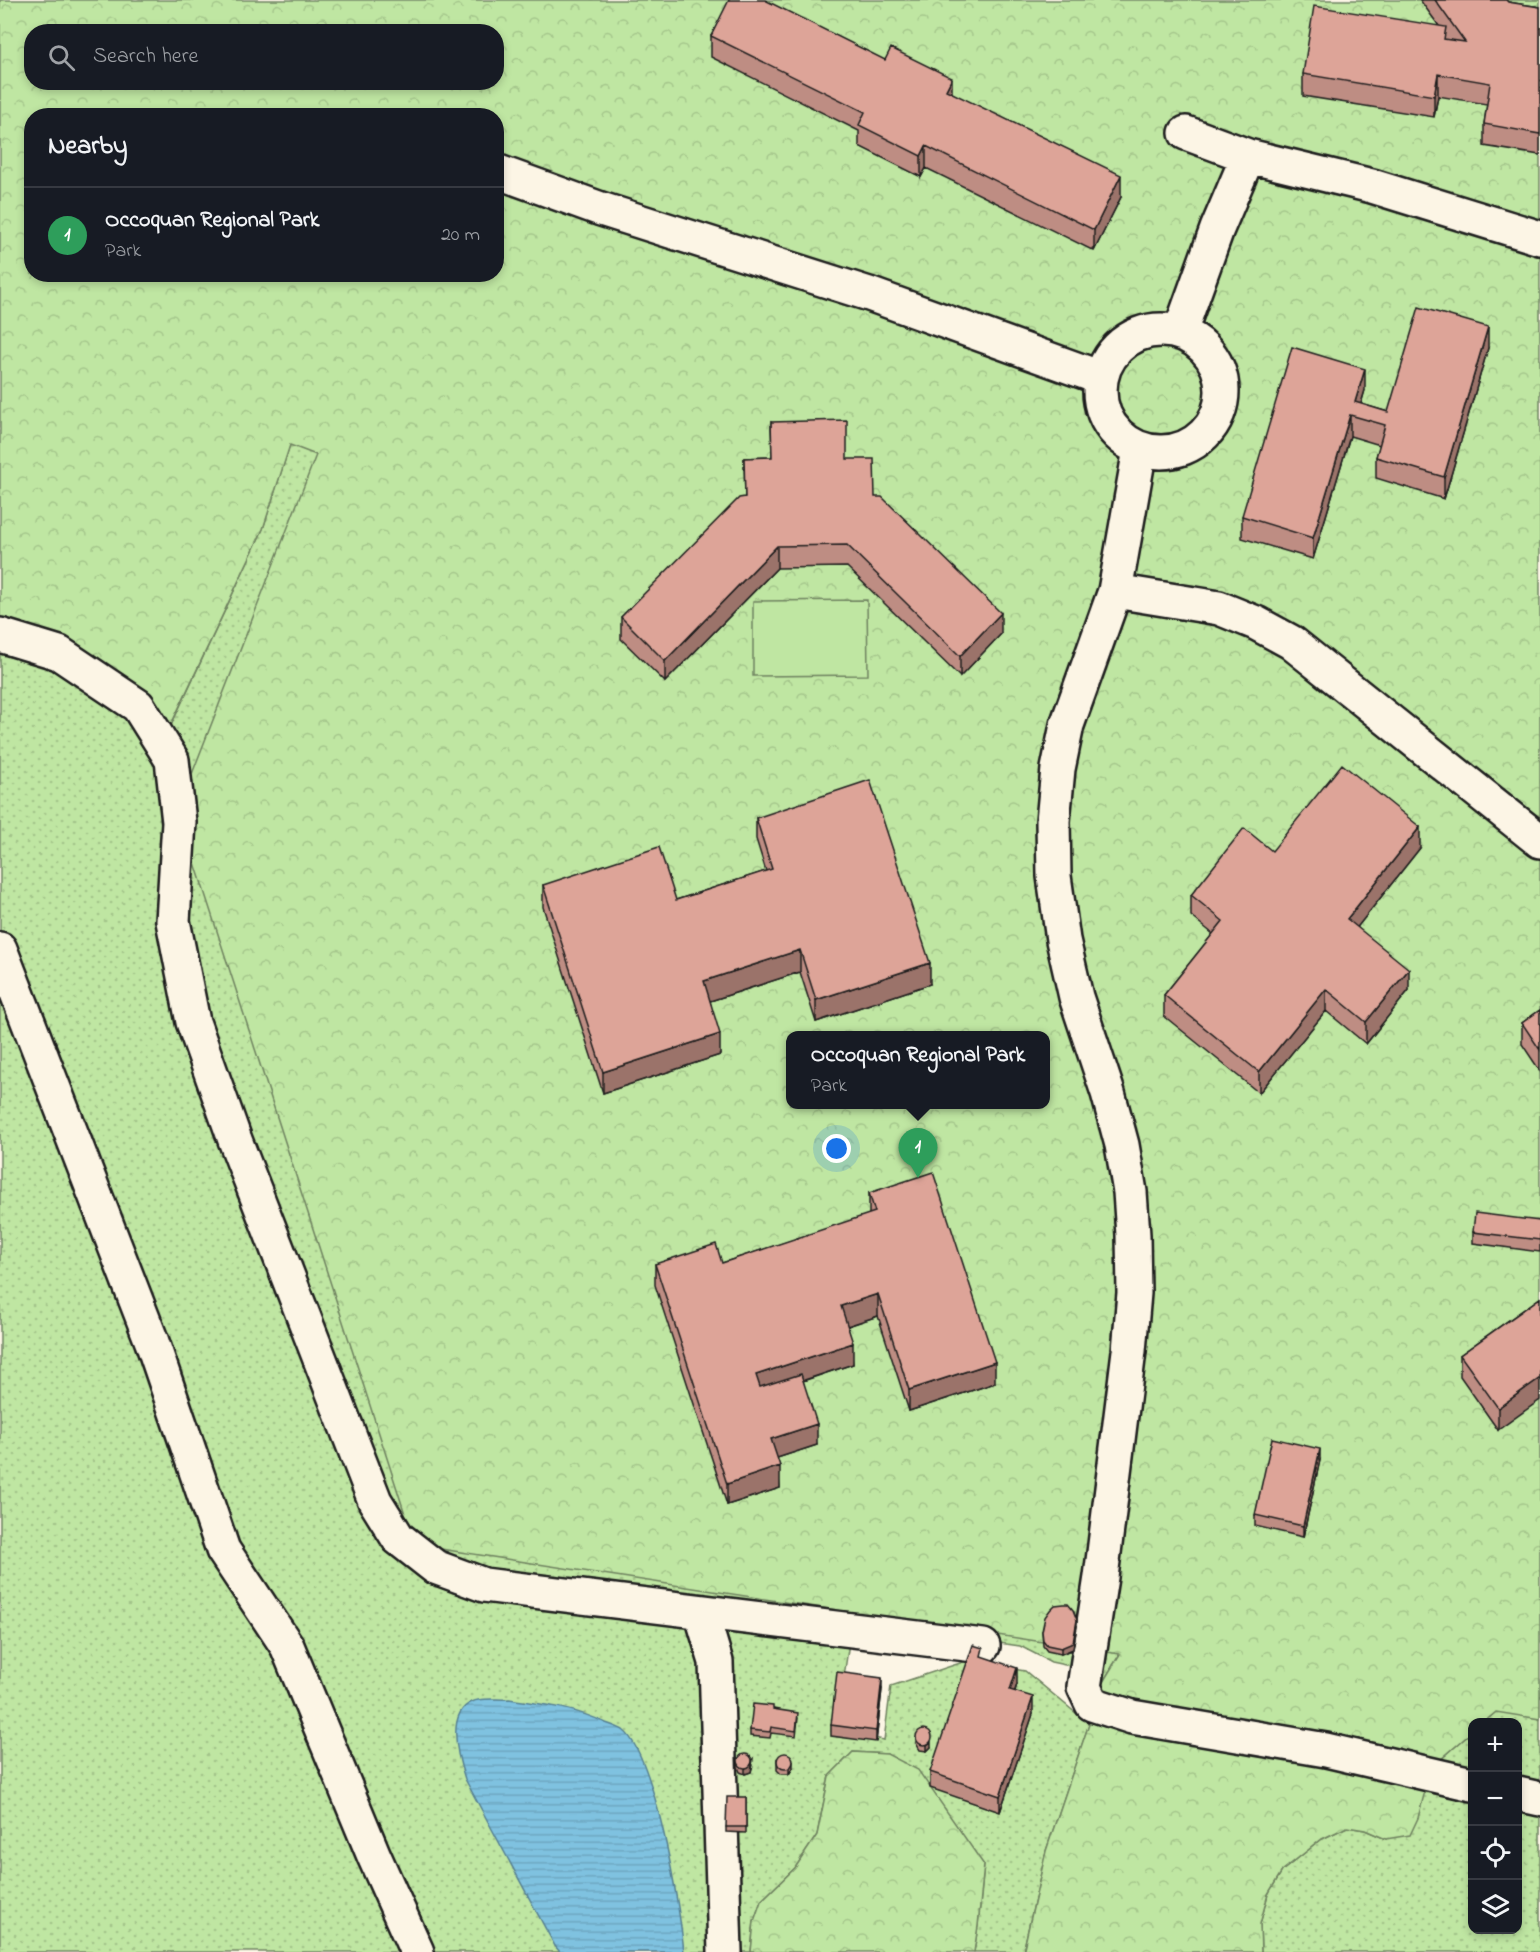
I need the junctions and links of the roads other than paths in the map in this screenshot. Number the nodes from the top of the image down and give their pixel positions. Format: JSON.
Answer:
{"nodes":[{"id":1,"x":1186,"y":133,"type":"dead end"},
{"id":2,"x":1248,"y":156,"type":"junction"},
{"id":3,"x":504,"y":174,"type":"edge"},
{"id":4,"x":1540,"y":237,"type":"edge"},
{"id":5,"x":1179,"y":332,"type":"junction"},
{"id":6,"x":1101,"y":378,"type":"junction"},
{"id":7,"x":1140,"y":449,"type":"junction"},
{"id":8,"x":1115,"y":591,"type":"junction"},
{"id":9,"x":0,"y":634,"type":"edge"},
{"id":10,"x":1540,"y":841,"type":"edge"},
{"id":11,"x":0,"y":949,"type":"edge"},
{"id":12,"x":701,"y":1612,"type":"junction"},
{"id":13,"x":983,"y":1646,"type":"edge"},
{"id":14,"x":1468,"y":1783,"type":"edge"},
{"id":15,"x":1522,"y":1795,"type":"edge"},
{"id":16,"x":1540,"y":1799,"type":"edge"},
{"id":17,"x":417,"y":1952,"type":"edge"},
{"id":18,"x":725,"y":1952,"type":"edge"}],
"edges":[{"from":1,"to":2,"type":"lane"},
{"from":2,"to":4,"type":"lane"},
{"from":2,"to":5,"type":"lane"},
{"from":3,"to":6,"type":"lane"},
{"from":5,"to":6,"type":"lane"},
{"from":5,"to":7,"type":"lane"},
{"from":6,"to":7,"type":"lane"},
{"from":7,"to":8,"type":"lane"},
{"from":8,"to":10,"type":"lane"},
{"from":8,"to":14,"type":"lane"},
{"from":9,"to":12,"type":"lane"},
{"from":11,"to":17,"type":"lane"},
{"from":12,"to":13,"type":"lane"},
{"from":12,"to":18,"type":"lane"},
{"from":15,"to":16,"type":"lane"}]}
